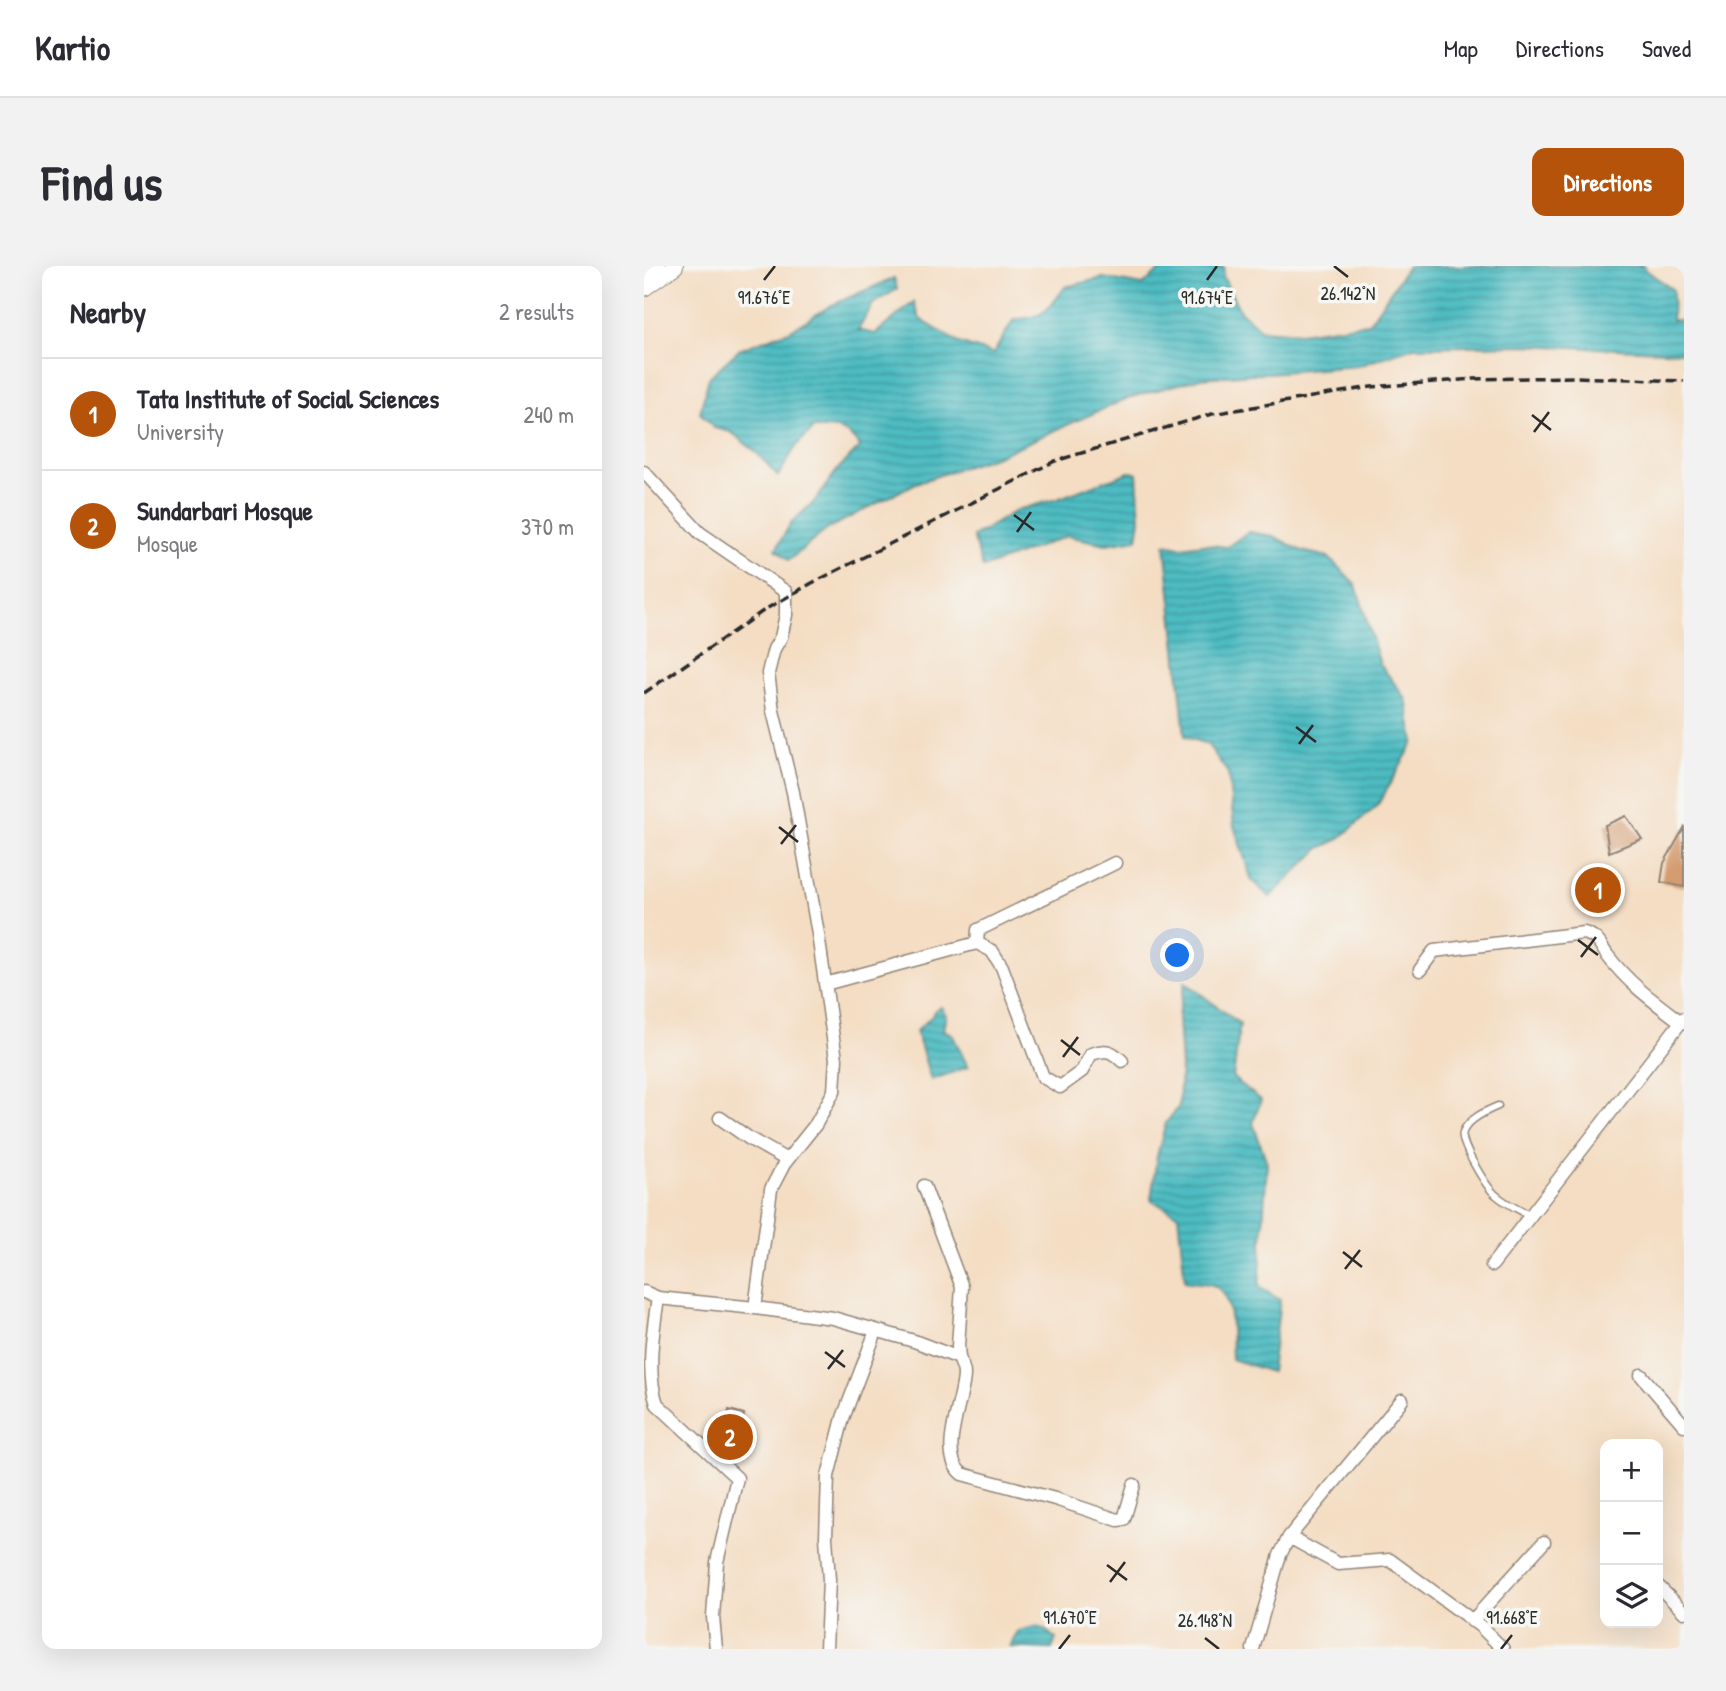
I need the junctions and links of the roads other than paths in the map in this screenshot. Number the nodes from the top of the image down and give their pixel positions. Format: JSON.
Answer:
{"nodes":[{"id":1,"x":654,"y":266,"type":"edge"},
{"id":2,"x":675,"y":266,"type":"edge"},
{"id":3,"x":644,"y":273,"type":"edge"},
{"id":4,"x":644,"y":288,"type":"edge"},
{"id":5,"x":644,"y":472,"type":"edge"},
{"id":6,"x":1115,"y":863,"type":"dead end"},
{"id":7,"x":977,"y":943,"type":"junction"},
{"id":8,"x":1420,"y":970,"type":"dead end"},
{"id":9,"x":825,"y":984,"type":"junction"},
{"id":10,"x":1683,"y":1020,"type":"edge"},
{"id":11,"x":1122,"y":1061,"type":"dead end"},
{"id":12,"x":1498,"y":1106,"type":"dead end"},
{"id":13,"x":720,"y":1118,"type":"dead end"},
{"id":14,"x":788,"y":1160,"type":"junction"},
{"id":15,"x":924,"y":1185,"type":"dead end"},
{"id":16,"x":1531,"y":1216,"type":"junction"},
{"id":17,"x":1493,"y":1265,"type":"dead end"},
{"id":18,"x":644,"y":1292,"type":"edge"},
{"id":19,"x":658,"y":1298,"type":"junction"},
{"id":20,"x":755,"y":1308,"type":"junction"},
{"id":21,"x":876,"y":1331,"type":"junction"},
{"id":22,"x":649,"y":1348,"type":"edge"},
{"id":23,"x":959,"y":1358,"type":"junction"},
{"id":24,"x":1641,"y":1375,"type":"dead end"},
{"id":25,"x":1402,"y":1400,"type":"dead end"},
{"id":26,"x":1684,"y":1425,"type":"edge"},
{"id":27,"x":1134,"y":1485,"type":"dead end"},
{"id":28,"x":1289,"y":1537,"type":"junction"},
{"id":29,"x":1544,"y":1542,"type":"dead end"},
{"id":30,"x":1663,"y":1591,"type":"edge"},
{"id":31,"x":1684,"y":1612,"type":"edge"},
{"id":32,"x":1472,"y":1620,"type":"junction"},
{"id":33,"x":716,"y":1649,"type":"edge"},
{"id":34,"x":826,"y":1649,"type":"edge"},
{"id":35,"x":1253,"y":1649,"type":"edge"},
{"id":36,"x":1503,"y":1649,"type":"edge"}],
"edges":[{"from":1,"to":3,"type":"highway"},
{"from":2,"to":4,"type":"street"},
{"from":5,"to":9,"type":"street"},
{"from":6,"to":7,"type":"street"},
{"from":7,"to":9,"type":"street"},
{"from":7,"to":11,"type":"street"},
{"from":8,"to":10,"type":"street"},
{"from":9,"to":14,"type":"street"},
{"from":10,"to":16,"type":"street"},
{"from":12,"to":16,"type":"lane"},
{"from":13,"to":14,"type":"street"},
{"from":14,"to":20,"type":"street"},
{"from":15,"to":23,"type":"street"},
{"from":16,"to":17,"type":"street"},
{"from":18,"to":19,"type":"street"},
{"from":19,"to":20,"type":"street"},
{"from":19,"to":22,"type":"street"},
{"from":20,"to":21,"type":"street"},
{"from":21,"to":23,"type":"street"},
{"from":21,"to":34,"type":"street"},
{"from":22,"to":33,"type":"street"},
{"from":23,"to":27,"type":"street"},
{"from":24,"to":26,"type":"street"},
{"from":25,"to":28,"type":"street"},
{"from":28,"to":32,"type":"street"},
{"from":28,"to":35,"type":"street"},
{"from":29,"to":32,"type":"street"},
{"from":30,"to":31,"type":"street"},
{"from":32,"to":36,"type":"street"}]}
